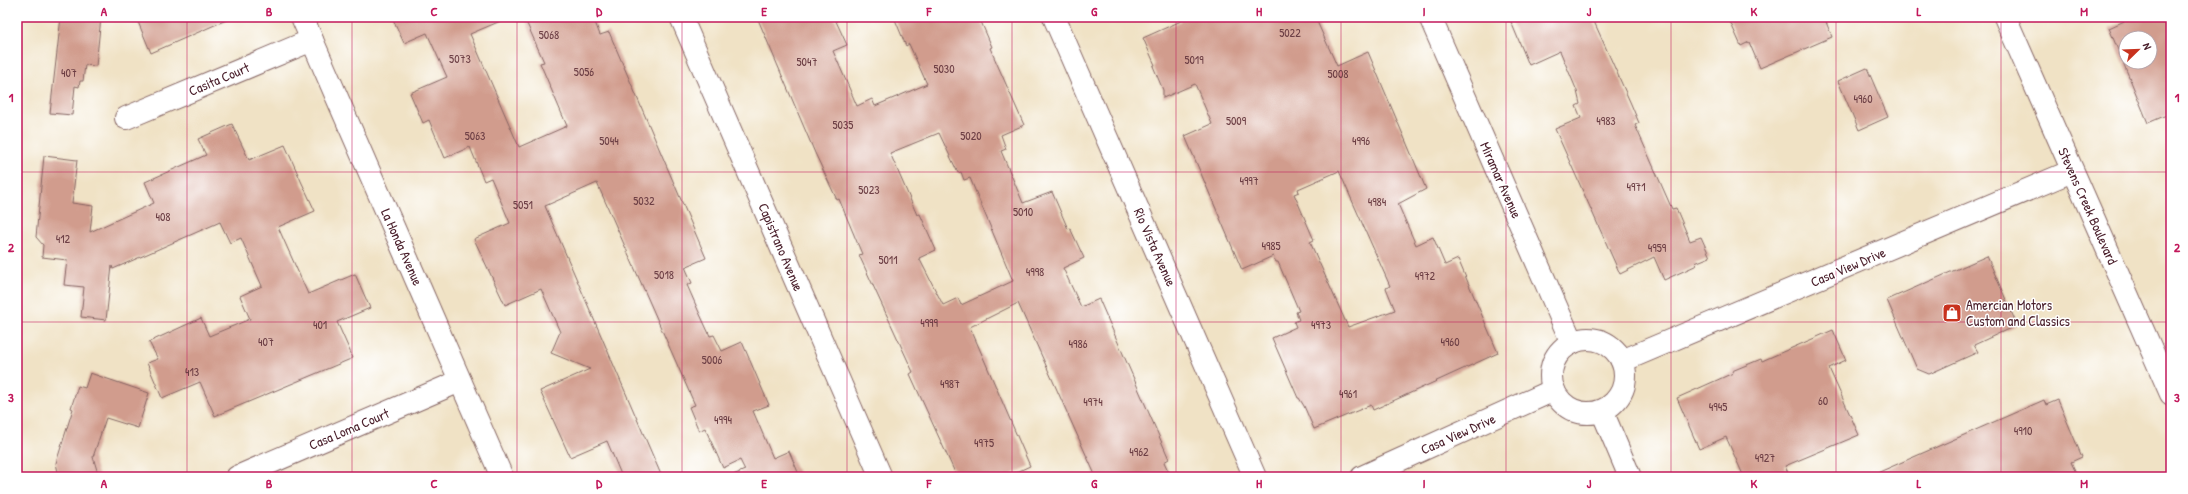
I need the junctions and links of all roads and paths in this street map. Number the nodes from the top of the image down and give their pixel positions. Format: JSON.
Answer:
{"nodes":[{"id":1,"x":302,"y":17,"type":"edge"},
{"id":2,"x":681,"y":17,"type":"edge"},
{"id":3,"x":1054,"y":17,"type":"edge"},
{"id":4,"x":1430,"y":17,"type":"edge"},
{"id":5,"x":2005,"y":17,"type":"edge"},
{"id":6,"x":312,"y":40,"type":"junction"},
{"id":7,"x":126,"y":118,"type":"dead end"},
{"id":8,"x":2072,"y":171,"type":"junction"},
{"id":9,"x":1572,"y":343,"type":"junction"},
{"id":10,"x":1622,"y":360,"type":"junction"},
{"id":11,"x":460,"y":381,"type":"junction"},
{"id":12,"x":1554,"y":390,"type":"junction"},
{"id":13,"x":2171,"y":394,"type":"edge"},
{"id":14,"x":1602,"y":411,"type":"junction"},
{"id":15,"x":237,"y":477,"type":"edge"},
{"id":16,"x":502,"y":477,"type":"edge"},
{"id":17,"x":881,"y":477,"type":"edge"},
{"id":18,"x":1255,"y":477,"type":"edge"},
{"id":19,"x":1266,"y":477,"type":"edge"},
{"id":20,"x":1274,"y":477,"type":"edge"},
{"id":21,"x":1362,"y":477,"type":"edge"},
{"id":22,"x":1630,"y":477,"type":"edge"}],
"edges":[{"from":1,"to":6,"type":"street","name":"La Honda Avenue"},
{"from":2,"to":17,"type":"street","name":"Capistrano Avenue"},
{"from":3,"to":18,"type":"street","name":"Rio Vista Avenue"},
{"from":4,"to":9,"type":"street","name":"Miramar Avenue"},
{"from":5,"to":8,"type":"street","name":"Stevens Creek Boulevard"},
{"from":6,"to":7,"type":"street","name":"Casita Court"},
{"from":6,"to":11,"type":"street","name":"La Honda Avenue"},
{"from":8,"to":10,"type":"street","name":"Casa View Drive"},
{"from":8,"to":13,"type":"street","name":"Stevens Creek Boulevard"},
{"from":9,"to":10,"type":"street"},
{"from":9,"to":12,"type":"street"},
{"from":10,"to":14,"type":"street"},
{"from":11,"to":15,"type":"street","name":"Casa Loma Court"},
{"from":11,"to":16,"type":"street","name":"La Honda Avenue"},
{"from":12,"to":14,"type":"street"},
{"from":12,"to":21,"type":"street","name":"Casa View Drive"},
{"from":14,"to":22,"type":"street"},
{"from":19,"to":20,"type":"street"}]}
